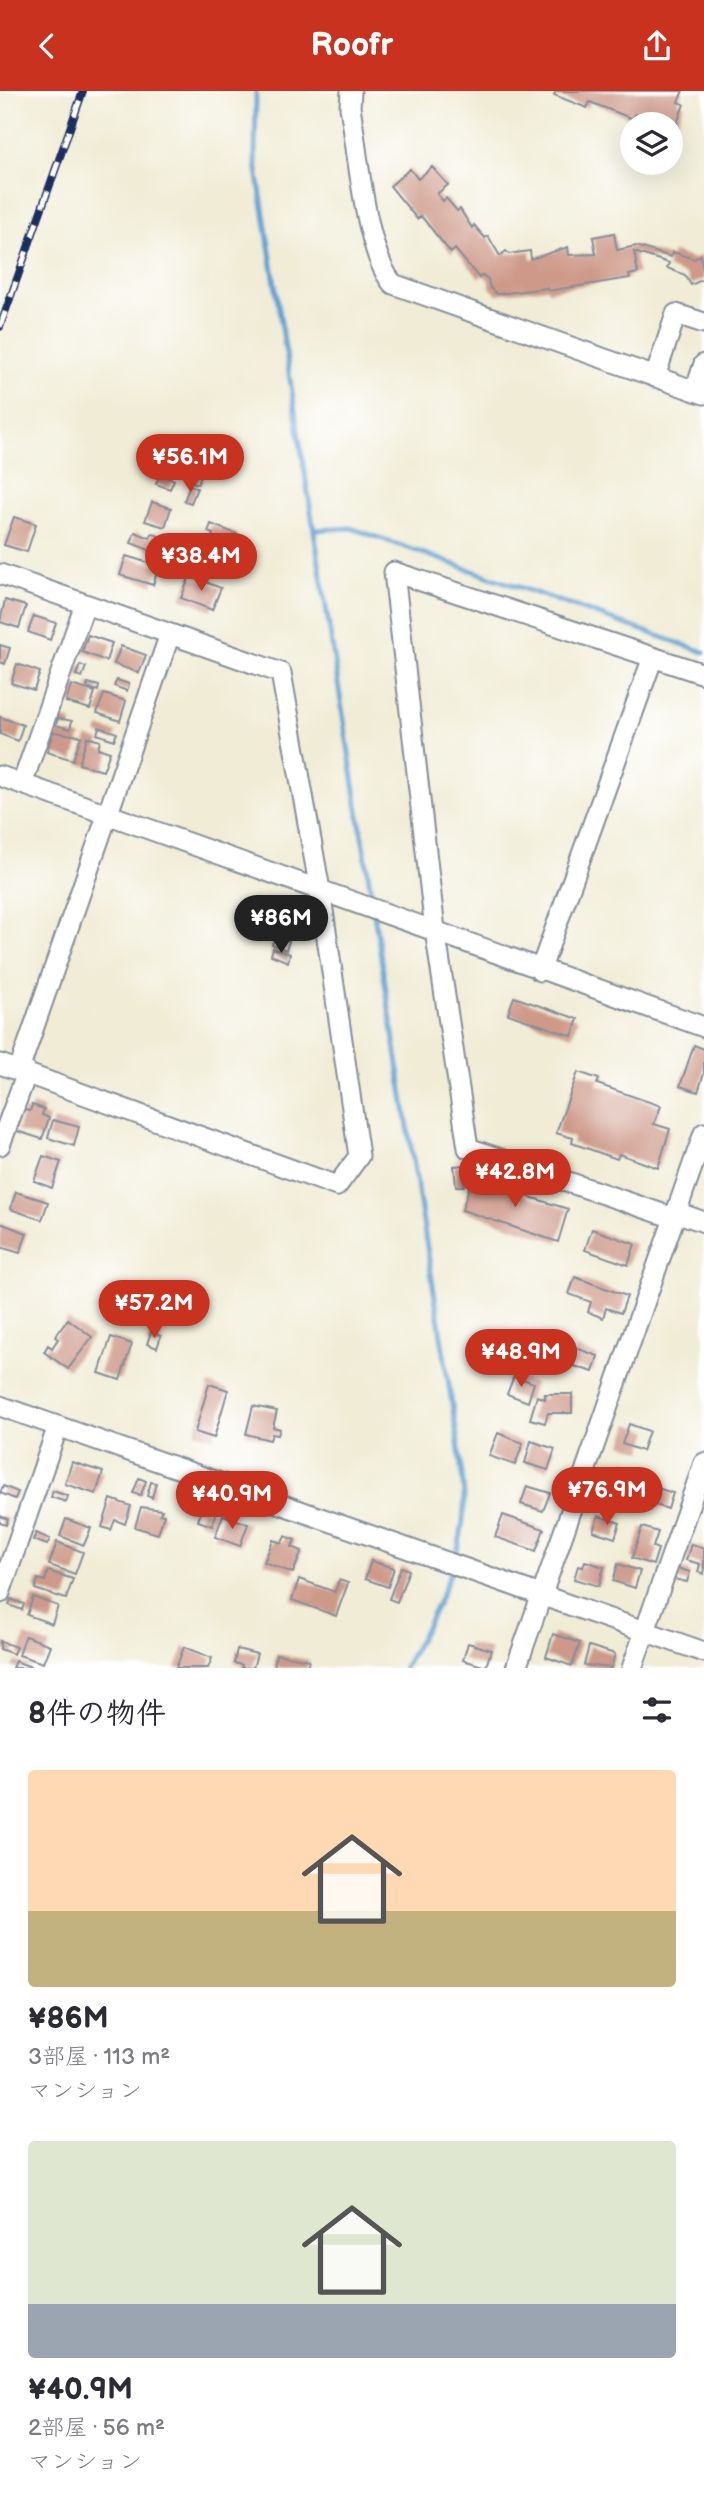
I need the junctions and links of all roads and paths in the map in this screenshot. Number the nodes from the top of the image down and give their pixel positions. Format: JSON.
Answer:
{"nodes":[{"id":1,"x":351,"y":91,"type":"edge"},
{"id":2,"x":704,"y":323,"type":"edge"},
{"id":3,"x":704,"y":364,"type":"edge"},
{"id":4,"x":655,"y":377,"type":"junction"},
{"id":5,"x":699,"y":393,"type":"edge"},
{"id":6,"x":0,"y":574,"type":"edge"},
{"id":7,"x":85,"y":604,"type":"junction"},
{"id":8,"x":170,"y":634,"type":"junction"},
{"id":9,"x":653,"y":657,"type":"junction"},
{"id":10,"x":704,"y":674,"type":"edge"},
{"id":11,"x":0,"y":776,"type":"edge"},
{"id":12,"x":22,"y":784,"type":"junction"},
{"id":13,"x":108,"y":816,"type":"junction"},
{"id":14,"x":320,"y":890,"type":"junction"},
{"id":15,"x":435,"y":930,"type":"junction"},
{"id":16,"x":540,"y":971,"type":"junction"},
{"id":17,"x":704,"y":1027,"type":"edge"},
{"id":18,"x":15,"y":1069,"type":"edge"},
{"id":19,"x":704,"y":1133,"type":"edge"},
{"id":20,"x":0,"y":1145,"type":"edge"},
{"id":21,"x":675,"y":1215,"type":"junction"},
{"id":22,"x":704,"y":1222,"type":"edge"},
{"id":23,"x":0,"y":1406,"type":"edge"},
{"id":24,"x":58,"y":1426,"type":"junction"},
{"id":25,"x":704,"y":1463,"type":"edge"},
{"id":26,"x":0,"y":1593,"type":"edge"},
{"id":27,"x":542,"y":1595,"type":"junction"},
{"id":28,"x":645,"y":1632,"type":"junction"},
{"id":29,"x":704,"y":1652,"type":"edge"},
{"id":30,"x":516,"y":1668,"type":"edge"},
{"id":31,"x":632,"y":1668,"type":"edge"}],
"edges":[{"from":1,"to":4,"type":"street"},
{"from":2,"to":4,"type":"street"},
{"from":3,"to":5,"type":"street"},
{"from":4,"to":5,"type":"street"},
{"from":6,"to":7,"type":"street"},
{"from":7,"to":8,"type":"street"},
{"from":7,"to":12,"type":"street"},
{"from":8,"to":13,"type":"street"},
{"from":8,"to":14,"type":"street"},
{"from":9,"to":10,"type":"street"},
{"from":9,"to":15,"type":"street"},
{"from":9,"to":16,"type":"street"},
{"from":11,"to":12,"type":"street"},
{"from":12,"to":13,"type":"street"},
{"from":13,"to":14,"type":"street"},
{"from":13,"to":18,"type":"street"},
{"from":14,"to":15,"type":"street"},
{"from":14,"to":18,"type":"street"},
{"from":15,"to":16,"type":"street"},
{"from":15,"to":21,"type":"street"},
{"from":16,"to":17,"type":"street"},
{"from":18,"to":20,"type":"street"},
{"from":19,"to":21,"type":"street"},
{"from":21,"to":22,"type":"street"},
{"from":21,"to":27,"type":"street"},
{"from":23,"to":24,"type":"street"},
{"from":24,"to":26,"type":"street"},
{"from":24,"to":27,"type":"street"},
{"from":25,"to":28,"type":"street"},
{"from":27,"to":28,"type":"street"},
{"from":27,"to":30,"type":"street"},
{"from":28,"to":29,"type":"street"},
{"from":28,"to":31,"type":"street"}]}
